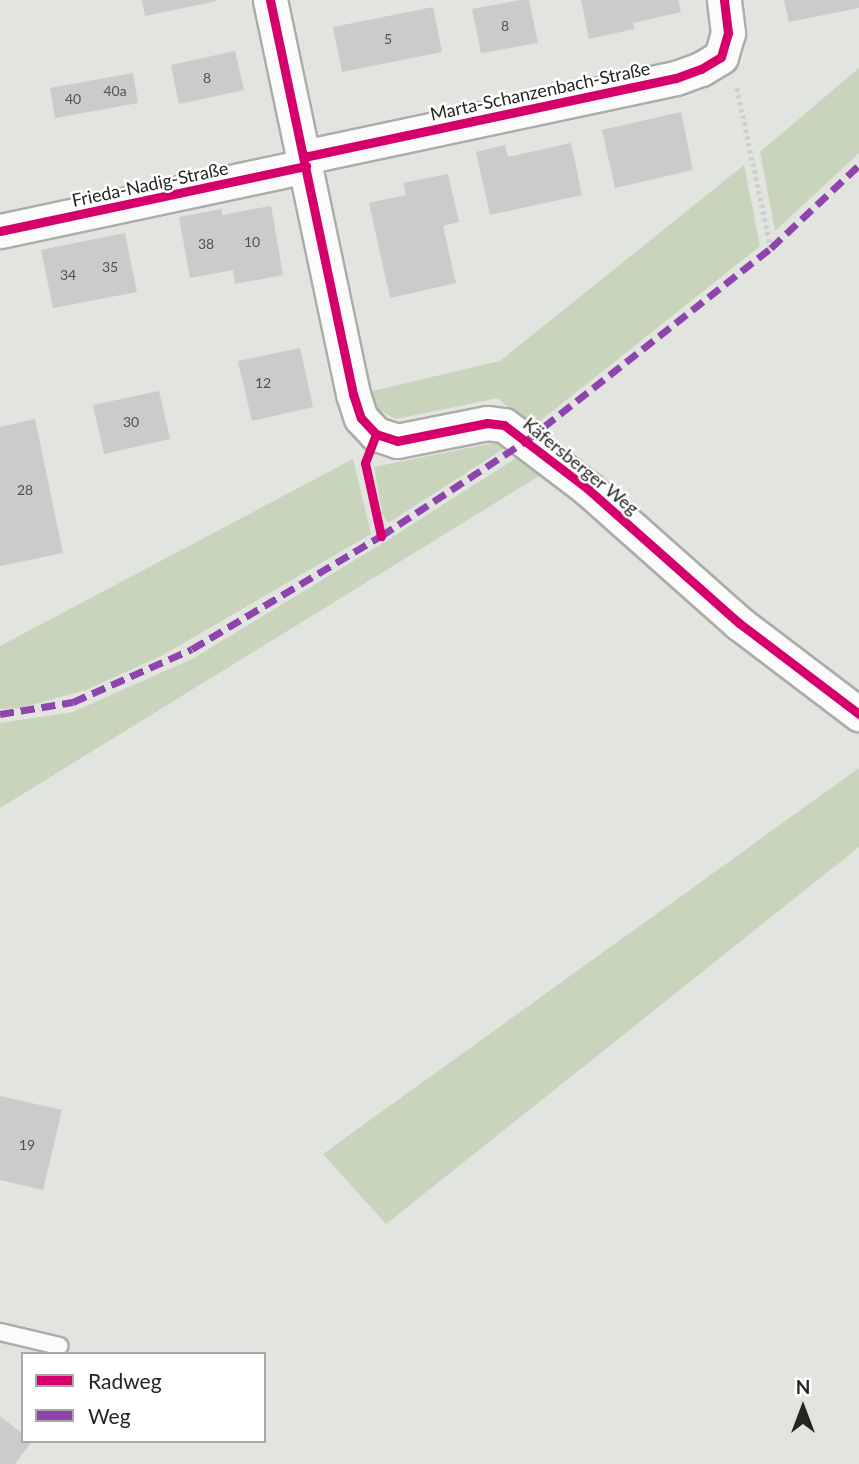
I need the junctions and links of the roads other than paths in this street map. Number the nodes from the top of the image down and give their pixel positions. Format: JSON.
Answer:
{"nodes":[{"id":1,"x":270,"y":0,"type":"edge"},
{"id":2,"x":724,"y":0,"type":"edge"},
{"id":3,"x":305,"y":162,"type":"junction"},
{"id":4,"x":0,"y":231,"type":"edge"},
{"id":5,"x":859,"y":714,"type":"edge"},
{"id":6,"x":0,"y":1332,"type":"edge"},
{"id":7,"x":59,"y":1346,"type":"dead end"}],
"edges":[{"from":1,"to":3,"type":"street","name":"Käfersberger Weg"},
{"from":2,"to":3,"type":"street","name":"Marta-Schanzenbach-Straße"},
{"from":3,"to":4,"type":"street","name":"Frieda-Nadig-Straße"},
{"from":3,"to":5,"type":"street","name":"Käfersberger Weg"},
{"from":6,"to":7,"type":"lane"}]}
